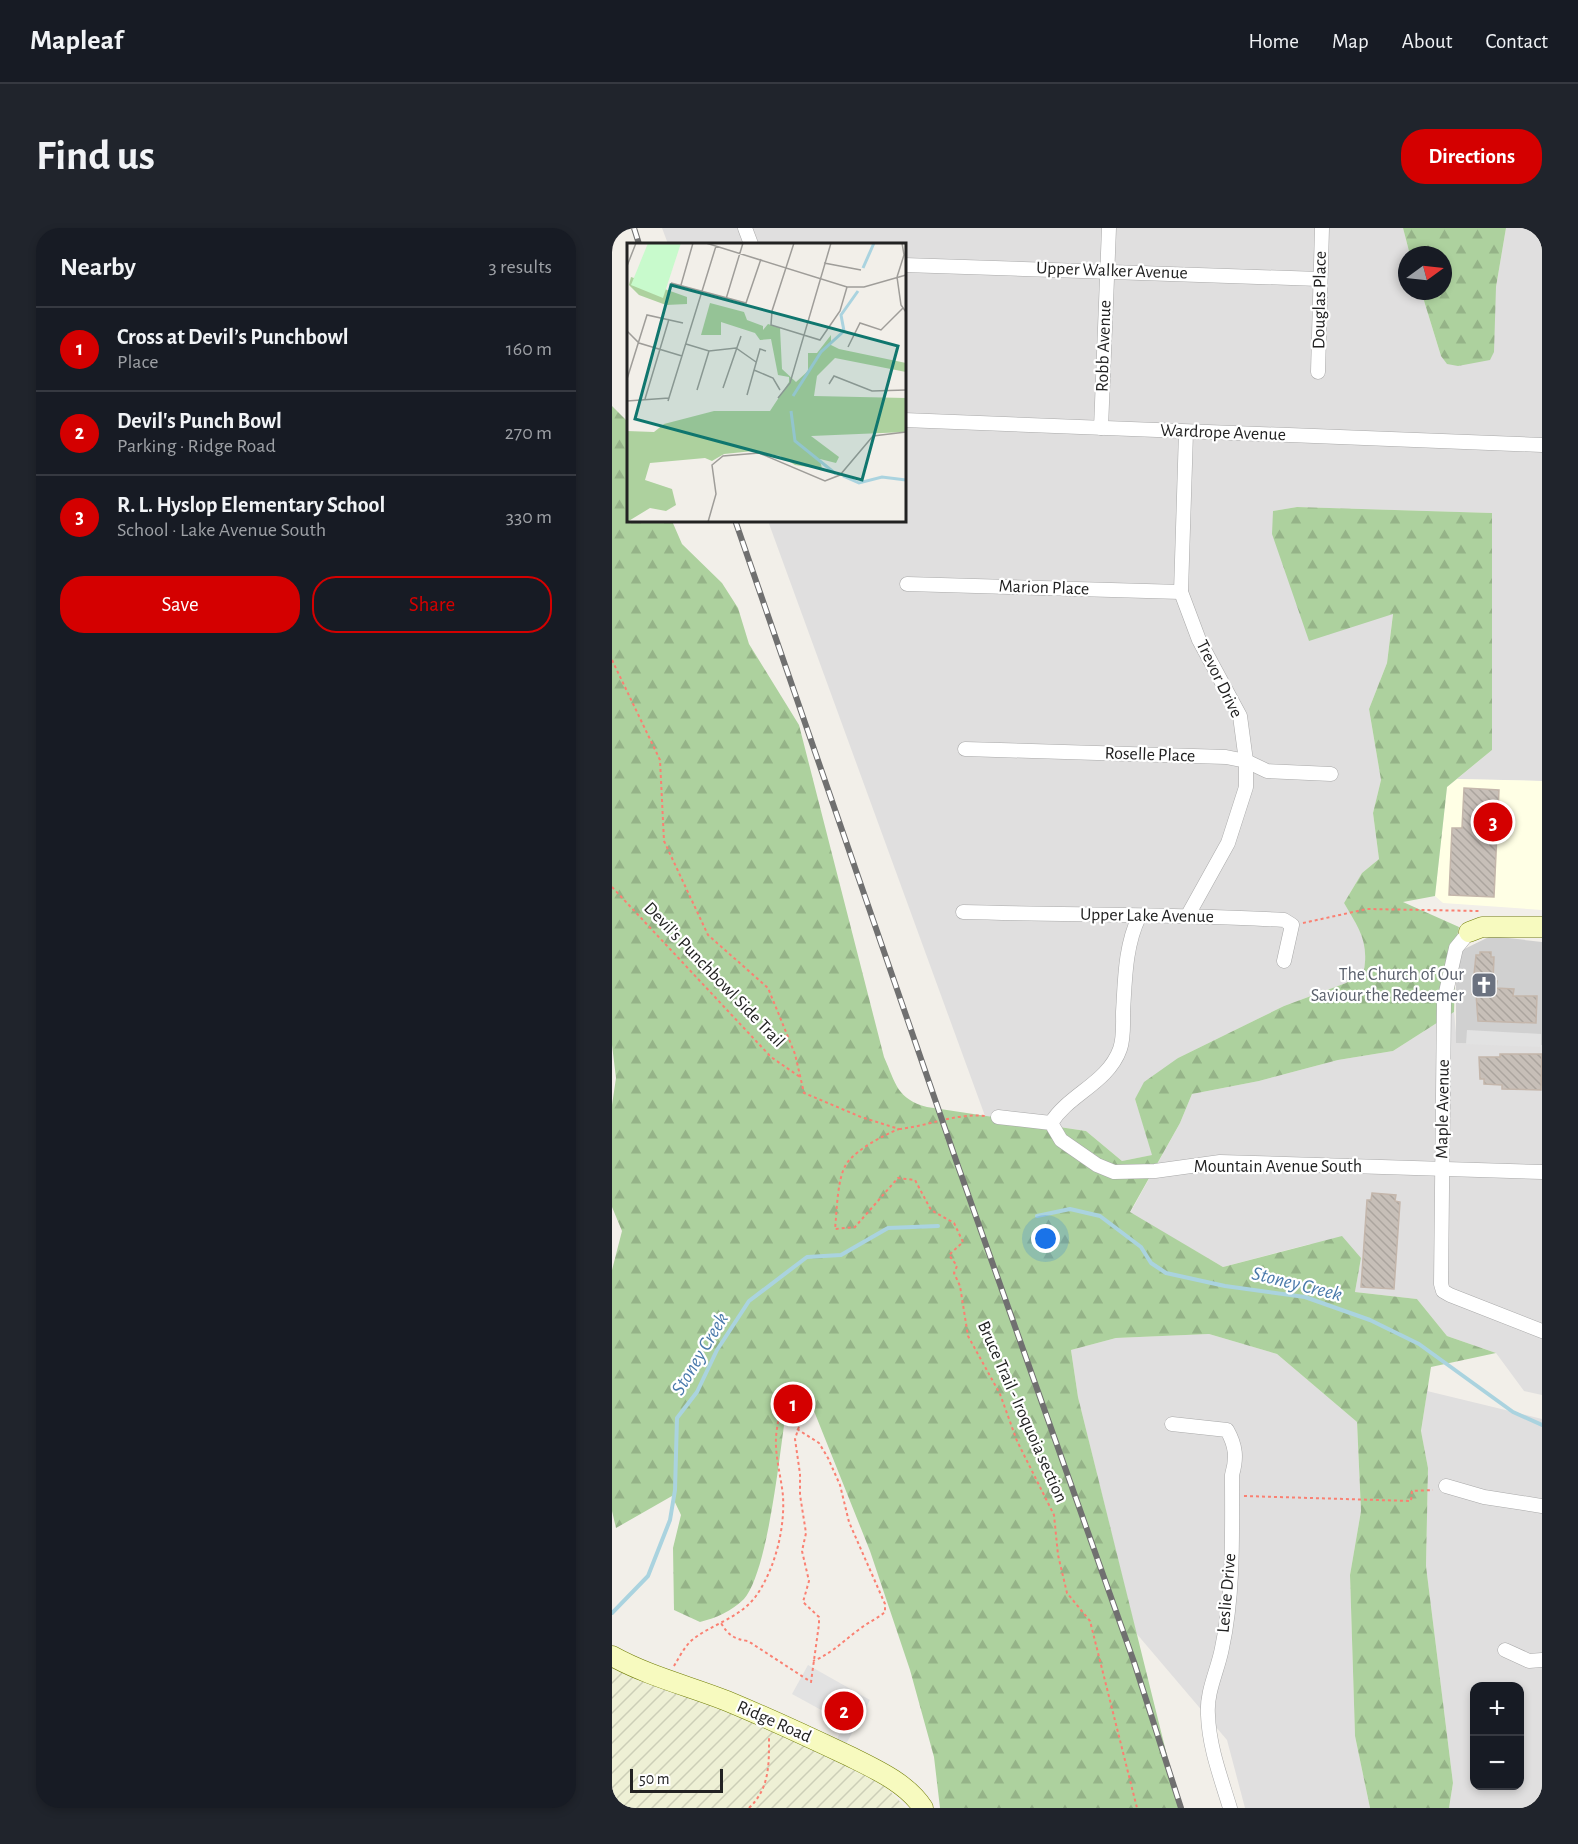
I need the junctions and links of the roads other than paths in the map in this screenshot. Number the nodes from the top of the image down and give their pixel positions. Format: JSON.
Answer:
{"nodes":[{"id":1,"x":745,"y":228,"type":"edge"},
{"id":2,"x":1109,"y":228,"type":"edge"},
{"id":3,"x":1322,"y":228,"type":"edge"},
{"id":4,"x":751,"y":243,"type":"edge"},
{"id":5,"x":906,"y":265,"type":"edge"},
{"id":6,"x":1107,"y":270,"type":"junction"},
{"id":7,"x":1319,"y":279,"type":"junction"},
{"id":8,"x":1318,"y":372,"type":"dead end"},
{"id":9,"x":906,"y":420,"type":"edge"},
{"id":10,"x":1101,"y":428,"type":"junction"},
{"id":11,"x":1186,"y":432,"type":"junction"},
{"id":12,"x":1542,"y":445,"type":"edge"},
{"id":13,"x":907,"y":584,"type":"dead end"},
{"id":14,"x":1181,"y":592,"type":"junction"},
{"id":15,"x":965,"y":749,"type":"dead end"},
{"id":16,"x":1246,"y":761,"type":"junction"},
{"id":17,"x":1331,"y":774,"type":"dead end"},
{"id":18,"x":963,"y":912,"type":"dead end"},
{"id":19,"x":1188,"y":915,"type":"junction"},
{"id":20,"x":1139,"y":916,"type":"junction"},
{"id":21,"x":1542,"y":927,"type":"edge"},
{"id":22,"x":1469,"y":932,"type":"joint"},
{"id":23,"x":1284,"y":961,"type":"dead end"},
{"id":24,"x":998,"y":1117,"type":"road end"},
{"id":25,"x":1051,"y":1123,"type":"junction"},
{"id":26,"x":1442,"y":1170,"type":"junction"},
{"id":27,"x":1542,"y":1172,"type":"edge"},
{"id":28,"x":1542,"y":1331,"type":"edge"},
{"id":29,"x":1172,"y":1424,"type":"dead end"},
{"id":30,"x":1446,"y":1486,"type":"road end"},
{"id":31,"x":1542,"y":1506,"type":"edge"},
{"id":32,"x":1505,"y":1650,"type":"dead end"},
{"id":33,"x":612,"y":1656,"type":"edge"},
{"id":34,"x":1542,"y":1660,"type":"edge"},
{"id":35,"x":923,"y":1808,"type":"edge"},
{"id":36,"x":1230,"y":1808,"type":"edge"}],
"edges":[{"from":1,"to":4,"type":"street"},
{"from":2,"to":6,"type":"street","name":"Robb Avenue"},
{"from":3,"to":7,"type":"street","name":"Douglas Place"},
{"from":5,"to":6,"type":"street","name":"Upper Walker Avenue"},
{"from":6,"to":7,"type":"street","name":"Upper Walker Avenue"},
{"from":6,"to":10,"type":"street","name":"Robb Avenue"},
{"from":7,"to":8,"type":"street","name":"Douglas Place"},
{"from":9,"to":10,"type":"street","name":"Wardrope Avenue"},
{"from":10,"to":11,"type":"street","name":"Wardrope Avenue"},
{"from":11,"to":12,"type":"street","name":"Wardrope Avenue"},
{"from":11,"to":14,"type":"street","name":"Trevor Drive"},
{"from":13,"to":14,"type":"street","name":"Marion Place"},
{"from":14,"to":16,"type":"street","name":"Trevor Drive"},
{"from":15,"to":16,"type":"street","name":"Roselle Place"},
{"from":16,"to":17,"type":"street","name":"Roselle Place"},
{"from":16,"to":19,"type":"street","name":"Trevor Drive"},
{"from":18,"to":20,"type":"street","name":"Upper Lake Avenue"},
{"from":19,"to":20,"type":"street","name":"Upper Lake Avenue"},
{"from":19,"to":23,"type":"street","name":"Upper Lake Avenue"},
{"from":20,"to":25,"type":"street"},
{"from":21,"to":22,"type":"main road"},
{"from":22,"to":26,"type":"street","name":"Maple Avenue"},
{"from":24,"to":25,"type":"street"},
{"from":25,"to":26,"type":"street","name":"Mountain Avenue South"},
{"from":26,"to":27,"type":"street","name":"Mountain Avenue South"},
{"from":26,"to":28,"type":"street","name":"Maple Avenue"},
{"from":29,"to":36,"type":"street","name":"Leslie Drive"},
{"from":30,"to":31,"type":"street"},
{"from":32,"to":34,"type":"street"},
{"from":33,"to":35,"type":"main road","name":"Ridge Road"}]}
